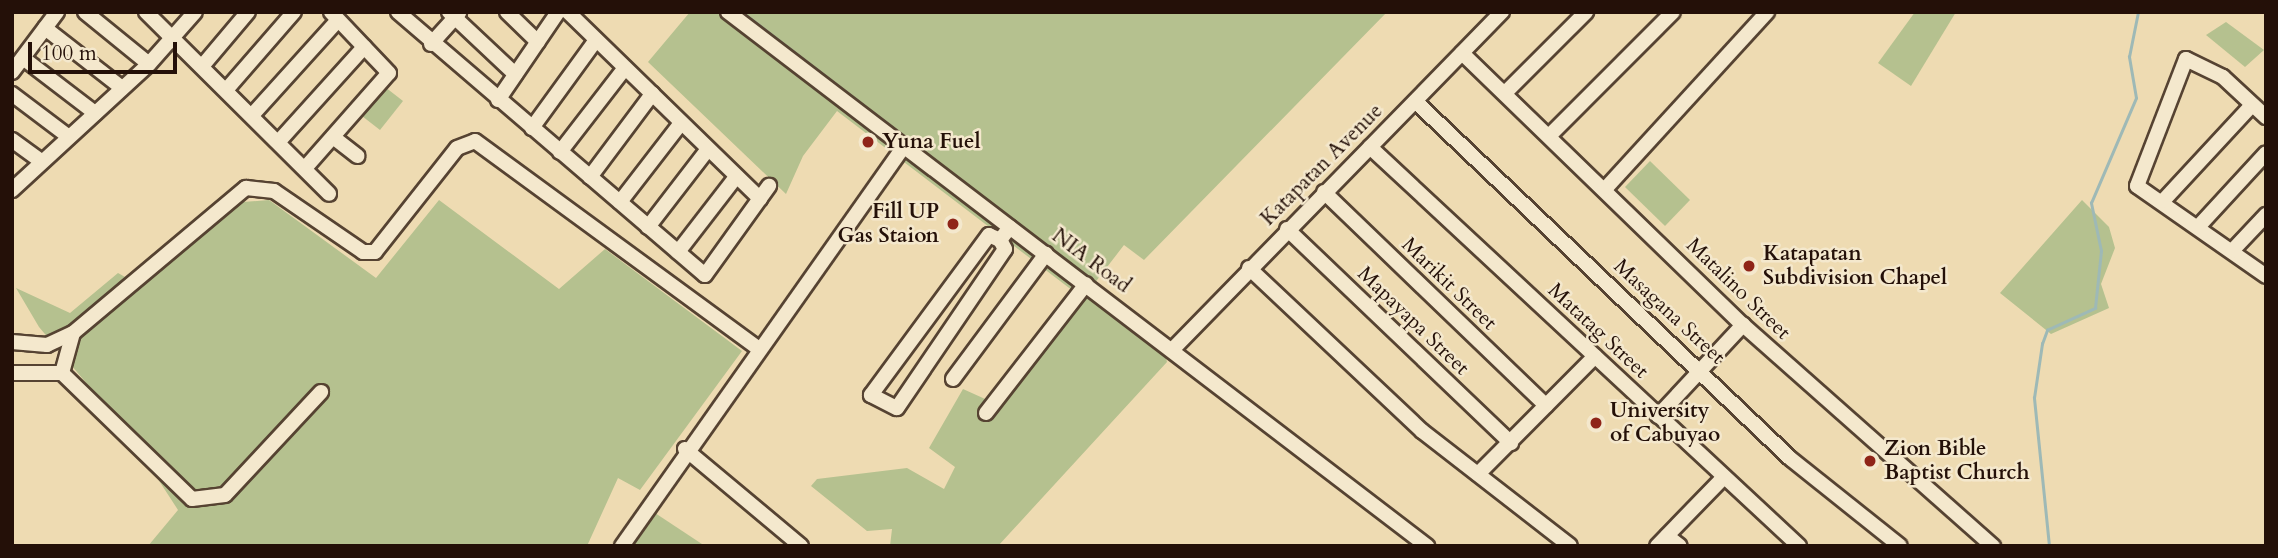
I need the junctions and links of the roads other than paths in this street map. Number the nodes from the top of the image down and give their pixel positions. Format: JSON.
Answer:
{"nodes":[{"id":1,"x":57,"y":12,"type":"edge"},
{"id":2,"x":85,"y":12,"type":"edge"},
{"id":3,"x":146,"y":12,"type":"edge"},
{"id":4,"x":195,"y":12,"type":"edge"},
{"id":5,"x":248,"y":12,"type":"edge"},
{"id":6,"x":294,"y":12,"type":"edge"},
{"id":7,"x":398,"y":12,"type":"edge"},
{"id":8,"x":507,"y":12,"type":"edge"},
{"id":9,"x":558,"y":12,"type":"edge"},
{"id":10,"x":568,"y":12,"type":"edge"},
{"id":11,"x":728,"y":12,"type":"edge"},
{"id":12,"x":1502,"y":12,"type":"edge"},
{"id":13,"x":1586,"y":12,"type":"edge"},
{"id":14,"x":1673,"y":12,"type":"edge"},
{"id":15,"x":1767,"y":12,"type":"edge"},
{"id":16,"x":455,"y":14,"type":"edge"},
{"id":17,"x":335,"y":16,"type":"edge"},
{"id":18,"x":45,"y":28,"type":"junction"},
{"id":19,"x":176,"y":36,"type":"junction"},
{"id":20,"x":596,"y":40,"type":"junction"},
{"id":21,"x":538,"y":42,"type":"junction"},
{"id":22,"x":431,"y":44,"type":"junction"},
{"id":23,"x":364,"y":47,"type":"junction"},
{"id":24,"x":1462,"y":53,"type":"junction"},
{"id":25,"x":23,"y":58,"type":"junction"},
{"id":26,"x":149,"y":64,"type":"junction"},
{"id":27,"x":204,"y":64,"type":"junction"},
{"id":28,"x":625,"y":68,"type":"junction"},
{"id":29,"x":12,"y":72,"type":"edge"},
{"id":30,"x":516,"y":74,"type":"junction"},
{"id":31,"x":122,"y":88,"type":"junction"},
{"id":32,"x":228,"y":89,"type":"junction"},
{"id":33,"x":1505,"y":93,"type":"junction"},
{"id":34,"x":12,"y":94,"type":"edge"},
{"id":35,"x":652,"y":94,"type":"junction"},
{"id":36,"x":498,"y":100,"type":"junction"},
{"id":37,"x":1415,"y":101,"type":"junction"},
{"id":38,"x":2252,"y":105,"type":"junction"},
{"id":39,"x":95,"y":113,"type":"junction"},
{"id":40,"x":254,"y":113,"type":"junction"},
{"id":41,"x":2266,"y":117,"type":"edge"},
{"id":42,"x":681,"y":122,"type":"junction"},
{"id":43,"x":532,"y":128,"type":"junction"},
{"id":44,"x":1549,"y":136,"type":"junction"},
{"id":45,"x":69,"y":137,"type":"junction"},
{"id":46,"x":333,"y":137,"type":"junction"},
{"id":47,"x":281,"y":139,"type":"junction"},
{"id":48,"x":12,"y":140,"type":"edge"},
{"id":49,"x":903,"y":147,"type":"junction"},
{"id":50,"x":1370,"y":147,"type":"junction"},
{"id":51,"x":708,"y":149,"type":"junction"},
{"id":52,"x":560,"y":152,"type":"junction"},
{"id":53,"x":2266,"y":153,"type":"edge"},
{"id":54,"x":357,"y":156,"type":"dead end"},
{"id":55,"x":42,"y":162,"type":"junction"},
{"id":56,"x":306,"y":167,"type":"junction"},
{"id":57,"x":590,"y":177,"type":"junction"},
{"id":58,"x":736,"y":177,"type":"junction"},
{"id":59,"x":769,"y":186,"type":"dead end"},
{"id":60,"x":1605,"y":189,"type":"junction"},
{"id":61,"x":12,"y":190,"type":"edge"},
{"id":62,"x":1324,"y":192,"type":"junction"},
{"id":63,"x":329,"y":194,"type":"dead end"},
{"id":64,"x":760,"y":199,"type":"junction"},
{"id":65,"x":2163,"y":201,"type":"junction"},
{"id":66,"x":620,"y":202,"type":"junction"},
{"id":67,"x":2266,"y":215,"type":"edge"},
{"id":68,"x":648,"y":226,"type":"junction"},
{"id":69,"x":1010,"y":227,"type":"junction"},
{"id":70,"x":2198,"y":227,"type":"junction"},
{"id":71,"x":1287,"y":229,"type":"junction"},
{"id":72,"x":1000,"y":240,"type":"junction"},
{"id":73,"x":2232,"y":251,"type":"junction"},
{"id":74,"x":678,"y":252,"type":"junction"},
{"id":75,"x":1046,"y":254,"type":"junction"},
{"id":76,"x":1250,"y":268,"type":"junction"},
{"id":77,"x":2265,"y":274,"type":"edge"},
{"id":78,"x":1086,"y":284,"type":"junction"},
{"id":79,"x":934,"y":307,"type":"junction"},
{"id":80,"x":954,"y":321,"type":"junction"},
{"id":81,"x":1743,"y":325,"type":"junction"},
{"id":82,"x":73,"y":333,"type":"junction"},
{"id":83,"x":12,"y":342,"type":"edge"},
{"id":84,"x":758,"y":348,"type":"junction"},
{"id":85,"x":1173,"y":349,"type":"junction"},
{"id":86,"x":1595,"y":356,"type":"junction"},
{"id":87,"x":1701,"y":371,"type":"junction"},
{"id":88,"x":12,"y":373,"type":"edge"},
{"id":89,"x":62,"y":373,"type":"junction"},
{"id":90,"x":953,"y":379,"type":"dead end"},
{"id":91,"x":321,"y":392,"type":"dead end"},
{"id":92,"x":1546,"y":407,"type":"junction"},
{"id":93,"x":986,"y":413,"type":"dead end"},
{"id":94,"x":1658,"y":416,"type":"junction"},
{"id":95,"x":1511,"y":443,"type":"junction"},
{"id":96,"x":685,"y":449,"type":"junction"},
{"id":97,"x":1478,"y":474,"type":"junction"},
{"id":98,"x":1723,"y":478,"type":"junction"},
{"id":99,"x":1662,"y":541,"type":"edge"},
{"id":100,"x":622,"y":546,"type":"edge"},
{"id":101,"x":801,"y":546,"type":"edge"},
{"id":102,"x":1427,"y":546,"type":"edge"},
{"id":103,"x":1570,"y":546,"type":"edge"},
{"id":104,"x":1680,"y":546,"type":"edge"},
{"id":105,"x":1798,"y":546,"type":"edge"},
{"id":106,"x":1900,"y":546,"type":"edge"},
{"id":107,"x":1993,"y":546,"type":"edge"}],
"edges":[{"from":1,"to":18,"type":"street"},
{"from":2,"to":26,"type":"street"},
{"from":3,"to":19,"type":"street"},
{"from":4,"to":19,"type":"street"},
{"from":5,"to":27,"type":"street"},
{"from":6,"to":32,"type":"street"},
{"from":7,"to":22,"type":"street"},
{"from":8,"to":21,"type":"street"},
{"from":9,"to":21,"type":"street"},
{"from":10,"to":20,"type":"street"},
{"from":11,"to":49,"type":"street","name":"NIA Road"},
{"from":12,"to":24,"type":"street","name":"Katapatan Avenue"},
{"from":13,"to":33,"type":"street"},
{"from":14,"to":44,"type":"street"},
{"from":15,"to":60,"type":"street"},
{"from":16,"to":22,"type":"street"},
{"from":16,"to":30,"type":"street"},
{"from":17,"to":23,"type":"street"},
{"from":17,"to":40,"type":"street"},
{"from":18,"to":25,"type":"street"},
{"from":18,"to":31,"type":"street"},
{"from":19,"to":26,"type":"street"},
{"from":19,"to":27,"type":"street"},
{"from":20,"to":28,"type":"street"},
{"from":20,"to":43,"type":"street"},
{"from":21,"to":30,"type":"street"},
{"from":22,"to":36,"type":"street"},
{"from":23,"to":46,"type":"street"},
{"from":23,"to":47,"type":"street"},
{"from":24,"to":33,"type":"street","name":"Matalino Street"},
{"from":24,"to":37,"type":"street","name":"Katapatan Avenue"},
{"from":25,"to":29,"type":"street"},
{"from":25,"to":39,"type":"street"},
{"from":26,"to":31,"type":"street"},
{"from":27,"to":32,"type":"street"},
{"from":28,"to":35,"type":"street"},
{"from":28,"to":52,"type":"street"},
{"from":30,"to":36,"type":"street"},
{"from":31,"to":39,"type":"street"},
{"from":32,"to":40,"type":"street"},
{"from":33,"to":44,"type":"street","name":"Matalino Street"},
{"from":34,"to":45,"type":"street"},
{"from":35,"to":42,"type":"street"},
{"from":35,"to":57,"type":"street"},
{"from":36,"to":43,"type":"street"},
{"from":37,"to":50,"type":"street","name":"Katapatan Avenue"},
{"from":37,"to":87,"type":"street","name":"Masagana Street"},
{"from":38,"to":41,"type":"street"},
{"from":38,"to":65,"type":"street"},
{"from":38,"to":65,"type":"street"},
{"from":39,"to":45,"type":"street"},
{"from":40,"to":47,"type":"street"},
{"from":42,"to":51,"type":"street"},
{"from":42,"to":66,"type":"street"},
{"from":43,"to":52,"type":"street"},
{"from":44,"to":60,"type":"street","name":"Matalino Street"},
{"from":45,"to":55,"type":"street"},
{"from":46,"to":54,"type":"street"},
{"from":46,"to":56,"type":"street"},
{"from":47,"to":56,"type":"street"},
{"from":48,"to":55,"type":"street"},
{"from":49,"to":69,"type":"street","name":"NIA Road"},
{"from":49,"to":84,"type":"street"},
{"from":50,"to":62,"type":"street","name":"Katapatan Avenue"},
{"from":50,"to":86,"type":"street","name":"Matatag Street"},
{"from":51,"to":58,"type":"street"},
{"from":51,"to":68,"type":"street"},
{"from":52,"to":57,"type":"street"},
{"from":53,"to":70,"type":"street"},
{"from":55,"to":61,"type":"street"},
{"from":56,"to":63,"type":"street"},
{"from":57,"to":66,"type":"street"},
{"from":58,"to":64,"type":"street"},
{"from":58,"to":74,"type":"street"},
{"from":59,"to":64,"type":"street"},
{"from":60,"to":81,"type":"street","name":"Matalino Street"},
{"from":62,"to":71,"type":"street","name":"Katapatan Avenue"},
{"from":62,"to":92,"type":"street","name":"Marikit Street"},
{"from":64,"to":74,"type":"street"},
{"from":65,"to":70,"type":"street"},
{"from":66,"to":68,"type":"street"},
{"from":67,"to":73,"type":"street"},
{"from":68,"to":74,"type":"street"},
{"from":69,"to":72,"type":"street"},
{"from":69,"to":75,"type":"street","name":"NIA Road"},
{"from":70,"to":73,"type":"street"},
{"from":71,"to":76,"type":"street","name":"Katapatan Avenue"},
{"from":71,"to":95,"type":"street","name":"Mapayapa Street"},
{"from":72,"to":79,"type":"street"},
{"from":72,"to":80,"type":"street"},
{"from":73,"to":77,"type":"street"},
{"from":75,"to":78,"type":"street","name":"NIA Road"},
{"from":75,"to":90,"type":"street"},
{"from":76,"to":85,"type":"street","name":"Katapatan Avenue"},
{"from":76,"to":97,"type":"street"},
{"from":78,"to":85,"type":"street","name":"NIA Road"},
{"from":78,"to":93,"type":"street"},
{"from":79,"to":80,"type":"street"},
{"from":79,"to":80,"type":"street"},
{"from":81,"to":87,"type":"street"},
{"from":81,"to":107,"type":"street","name":"Matalino Street"},
{"from":82,"to":83,"type":"street"},
{"from":82,"to":84,"type":"street"},
{"from":82,"to":89,"type":"street"},
{"from":84,"to":96,"type":"street"},
{"from":85,"to":102,"type":"street","name":"NIA Road"},
{"from":86,"to":92,"type":"street"},
{"from":86,"to":94,"type":"street","name":"Matatag Street"},
{"from":87,"to":94,"type":"street"},
{"from":87,"to":106,"type":"street","name":"Masagana Street"},
{"from":88,"to":89,"type":"street"},
{"from":89,"to":91,"type":"street"},
{"from":92,"to":95,"type":"street"},
{"from":94,"to":98,"type":"street","name":"Matatag Street"},
{"from":95,"to":97,"type":"street"},
{"from":96,"to":100,"type":"street"},
{"from":96,"to":101,"type":"street"},
{"from":97,"to":103,"type":"street"},
{"from":98,"to":99,"type":"street"},
{"from":98,"to":105,"type":"street","name":"Matatag Street"},
{"from":99,"to":104,"type":"street"}]}
